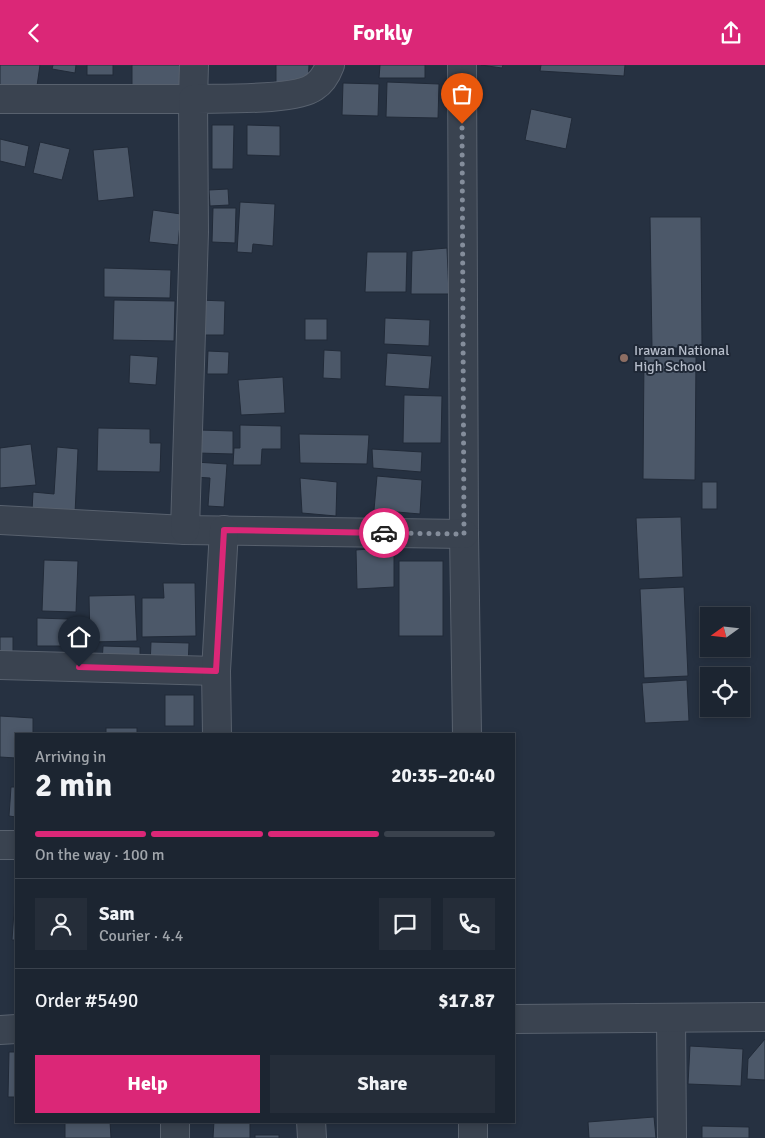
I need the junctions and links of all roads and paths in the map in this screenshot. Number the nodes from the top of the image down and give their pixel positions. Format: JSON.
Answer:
{"nodes":[{"id":1,"x":194,"y":65,"type":"edge"},
{"id":2,"x":330,"y":65,"type":"edge"},
{"id":3,"x":462,"y":65,"type":"edge"},
{"id":4,"x":0,"y":99,"type":"edge"},
{"id":5,"x":194,"y":99,"type":"junction"},
{"id":6,"x":0,"y":520,"type":"edge"},
{"id":7,"x":185,"y":529,"type":"junction"},
{"id":8,"x":224,"y":530,"type":"junction"},
{"id":9,"x":464,"y":534,"type":"junction"},
{"id":10,"x":0,"y":665,"type":"edge"},
{"id":11,"x":216,"y":671,"type":"junction"},
{"id":12,"x":217,"y":733,"type":"edge"},
{"id":13,"x":467,"y":733,"type":"edge"},
{"id":14,"x":0,"y":845,"type":"edge"},
{"id":15,"x":15,"y":845,"type":"edge"},
{"id":16,"x":765,"y":1017,"type":"edge"},
{"id":17,"x":515,"y":1019,"type":"edge"},
{"id":18,"x":671,"y":1019,"type":"junction"},
{"id":19,"x":15,"y":1029,"type":"edge"},
{"id":20,"x":0,"y":1030,"type":"edge"},
{"id":21,"x":174,"y":1123,"type":"edge"},
{"id":22,"x":311,"y":1123,"type":"edge"},
{"id":23,"x":473,"y":1123,"type":"edge"},
{"id":24,"x":175,"y":1138,"type":"edge"},
{"id":25,"x":312,"y":1138,"type":"edge"},
{"id":26,"x":473,"y":1138,"type":"edge"},
{"id":27,"x":672,"y":1138,"type":"edge"}],
"edges":[{"from":1,"to":5,"type":"street"},
{"from":2,"to":5,"type":"street"},
{"from":3,"to":9,"type":"street"},
{"from":4,"to":5,"type":"street"},
{"from":5,"to":7,"type":"street"},
{"from":6,"to":7,"type":"street"},
{"from":7,"to":8,"type":"street"},
{"from":8,"to":9,"type":"street"},
{"from":8,"to":11,"type":"street"},
{"from":9,"to":13,"type":"street"},
{"from":10,"to":11,"type":"street"},
{"from":11,"to":12,"type":"street"},
{"from":14,"to":15,"type":"street"},
{"from":16,"to":18,"type":"street"},
{"from":17,"to":18,"type":"street"},
{"from":18,"to":27,"type":"street"},
{"from":19,"to":20,"type":"street"},
{"from":21,"to":24,"type":"street"},
{"from":22,"to":25,"type":"street"},
{"from":23,"to":26,"type":"street"}]}
